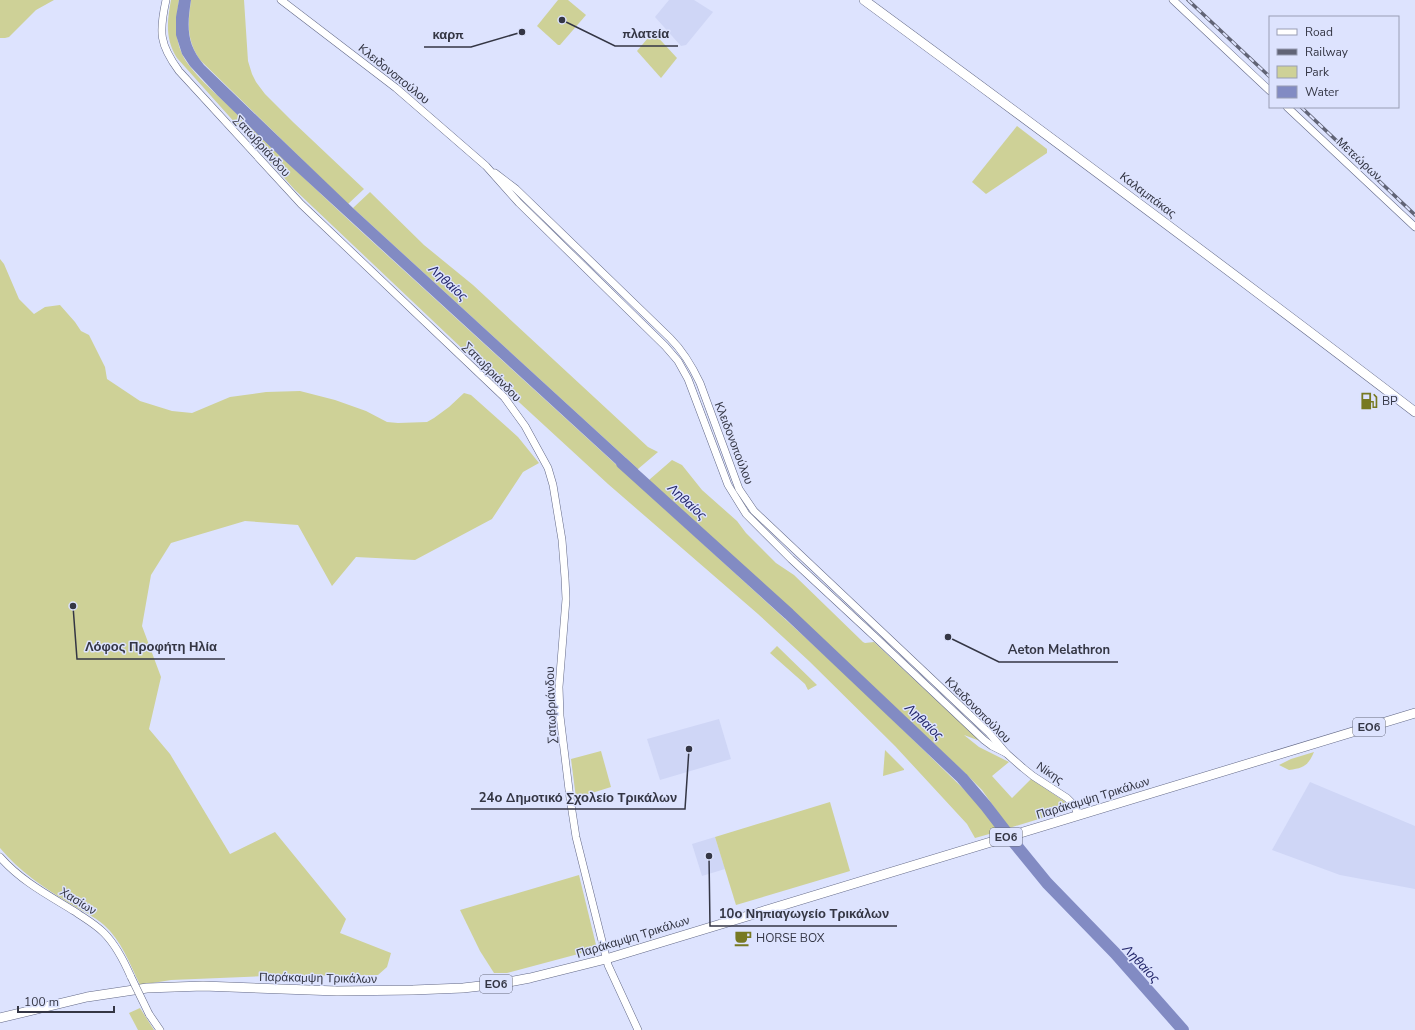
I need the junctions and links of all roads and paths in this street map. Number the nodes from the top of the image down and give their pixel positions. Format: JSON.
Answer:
{"nodes":[{"id":1,"x":166,"y":0,"type":"edge"},
{"id":2,"x":281,"y":0,"type":"edge"},
{"id":3,"x":864,"y":0,"type":"edge"},
{"id":4,"x":1173,"y":0,"type":"edge"},
{"id":5,"x":1269,"y":90,"type":"edge"},
{"id":6,"x":1288,"y":108,"type":"edge"},
{"id":7,"x":1415,"y":228,"type":"edge"},
{"id":8,"x":1415,"y":412,"type":"edge"},
{"id":9,"x":1415,"y":713,"type":"edge"},
{"id":10,"x":1006,"y":753,"type":"joint"},
{"id":11,"x":1078,"y":815,"type":"junction"},
{"id":12,"x":0,"y":857,"type":"edge"},
{"id":13,"x":606,"y":959,"type":"junction"},
{"id":14,"x":0,"y":1018,"type":"edge"},
{"id":15,"x":160,"y":1030,"type":"edge"},
{"id":16,"x":638,"y":1030,"type":"edge"}],
"edges":[{"from":1,"to":13,"type":"street","name":"Σατωβριάνδου"},
{"from":2,"to":10,"type":"street","name":"Κλειδονοπούλου"},
{"from":3,"to":8,"type":"main road","name":"Καλαμπάκας"},
{"from":4,"to":5,"type":"street"},
{"from":6,"to":7,"type":"street","name":"Μετεώρων"},
{"from":9,"to":11,"type":"main road","name":"Παράκαμψη Τρικάλων","number":"ΕΟ6"},
{"from":10,"to":11,"type":"street","name":"Νίκης"},
{"from":11,"to":13,"type":"main road","name":"Παράκαμψη Τρικάλων","number":"ΕΟ6"},
{"from":12,"to":15,"type":"street","name":"Χασίων","bridge":true},
{"from":13,"to":14,"type":"main road","name":"Παράκαμψη Τρικάλων","number":"ΕΟ6"},
{"from":13,"to":16,"type":"street","name":"Σατωβριάνδου"}]}
